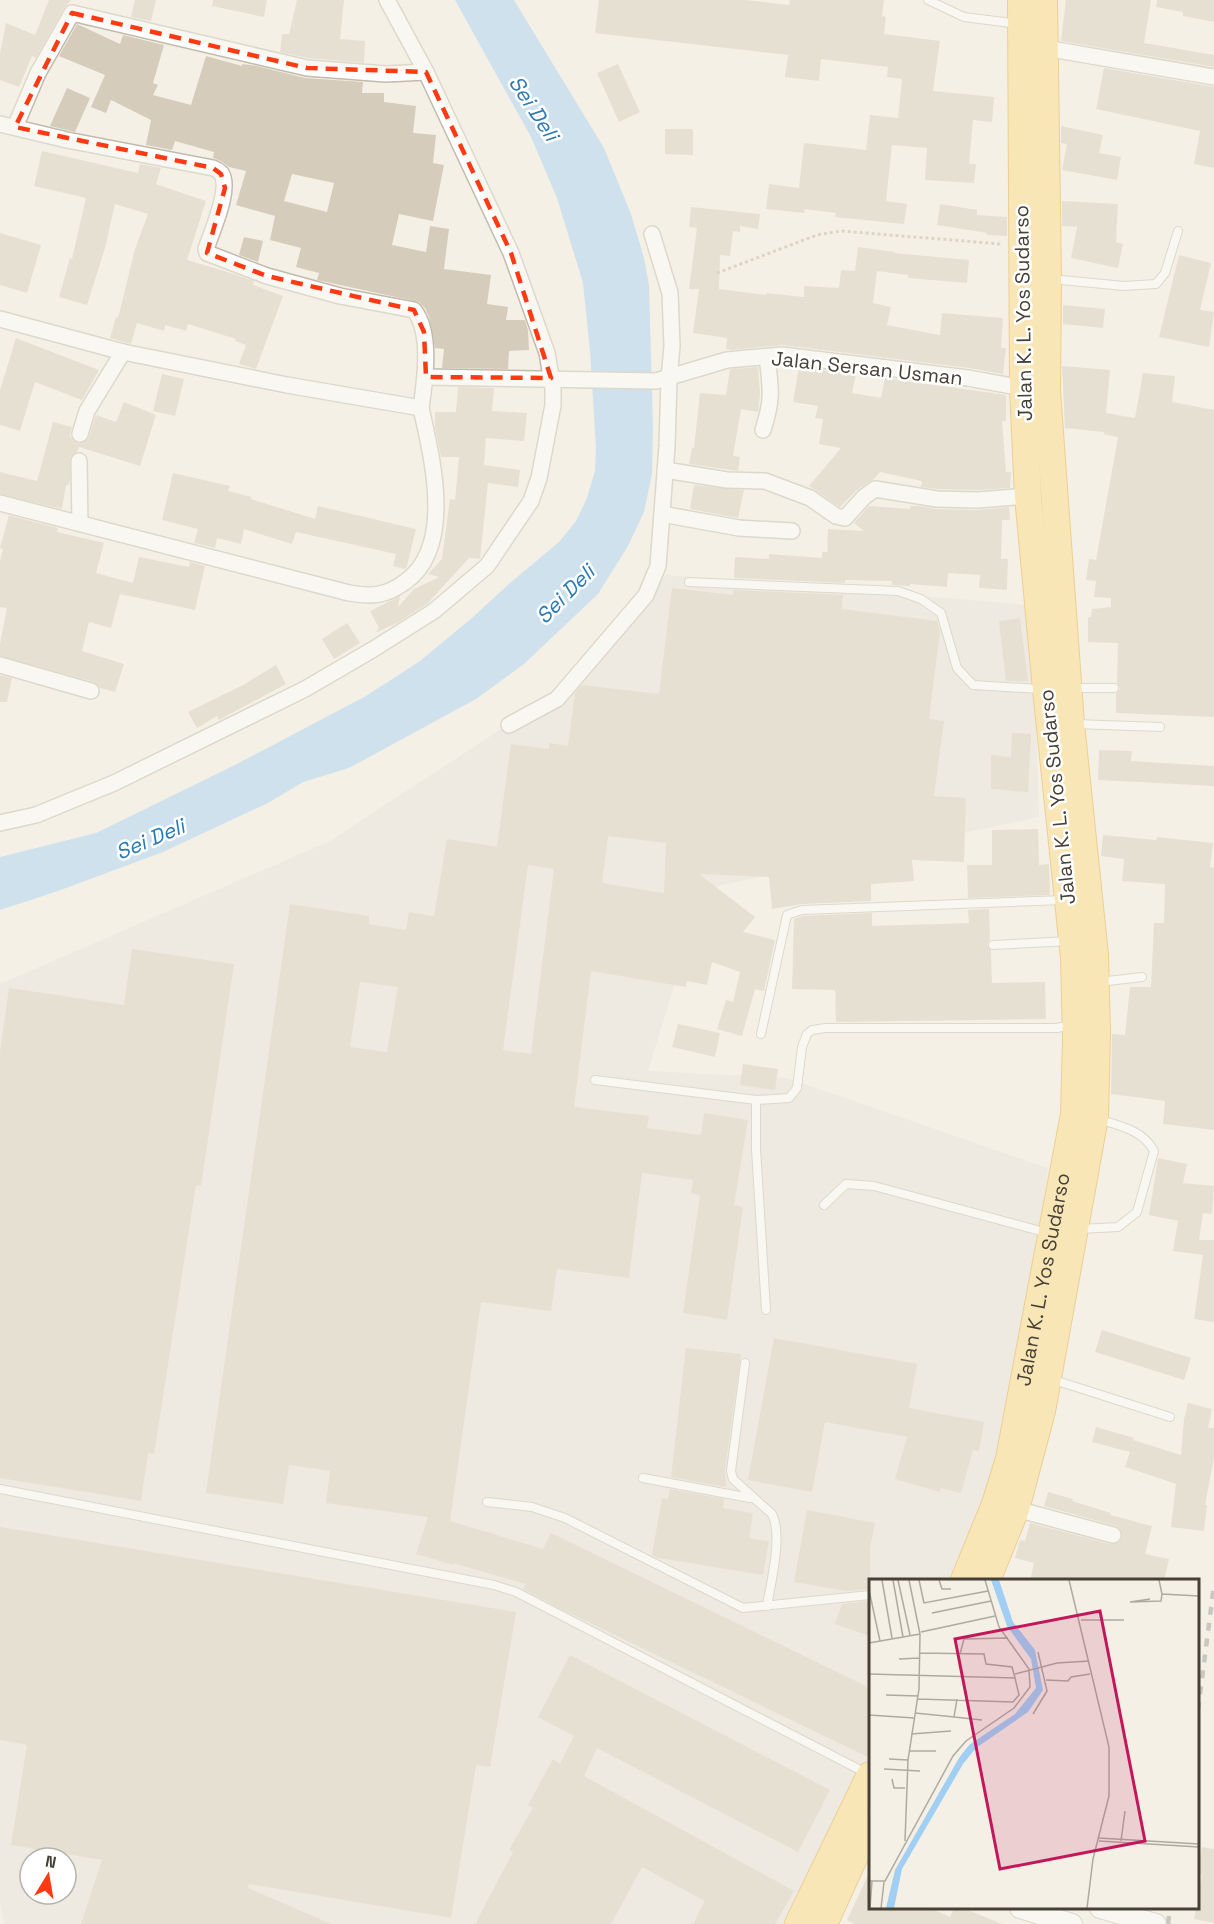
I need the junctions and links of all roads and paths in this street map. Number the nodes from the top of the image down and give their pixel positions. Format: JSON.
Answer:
{"nodes":[{"id":1,"x":387,"y":0,"type":"edge"},
{"id":2,"x":928,"y":0,"type":"edge"},
{"id":3,"x":1044,"y":0,"type":"edge"},
{"id":4,"x":75,"y":7,"type":"edge"},
{"id":5,"x":1033,"y":25,"type":"edge"},
{"id":6,"x":426,"y":72,"type":"junction"},
{"id":7,"x":1214,"y":77,"type":"edge"},
{"id":8,"x":8,"y":125,"type":"edge"},
{"id":9,"x":1178,"y":231,"type":"dead end"},
{"id":10,"x":652,"y":234,"type":"dead end"},
{"id":11,"x":1022,"y":246,"type":"junction"},
{"id":12,"x":717,"y":273,"type":"dead end"},
{"id":13,"x":1048,"y":279,"type":"junction"},
{"id":14,"x":0,"y":319,"type":"edge"},
{"id":15,"x":123,"y":352,"type":"junction"},
{"id":16,"x":767,"y":357,"type":"junction"},
{"id":17,"x":426,"y":377,"type":"junction"},
{"id":18,"x":551,"y":378,"type":"junction"},
{"id":19,"x":662,"y":380,"type":"junction"},
{"id":20,"x":1035,"y":390,"type":"junction"},
{"id":21,"x":422,"y":408,"type":"junction"},
{"id":22,"x":763,"y":430,"type":"dead end"},
{"id":23,"x":80,"y":434,"type":"dead end"},
{"id":24,"x":79,"y":461,"type":"dead end"},
{"id":25,"x":665,"y":470,"type":"junction"},
{"id":26,"x":1028,"y":496,"type":"junction"},
{"id":27,"x":0,"y":503,"type":"edge"},
{"id":28,"x":662,"y":514,"type":"junction"},
{"id":29,"x":80,"y":523,"type":"junction"},
{"id":30,"x":792,"y":531,"type":"dead end"},
{"id":31,"x":689,"y":582,"type":"dead end"},
{"id":32,"x":0,"y":665,"type":"edge"},
{"id":33,"x":1114,"y":688,"type":"dead end"},
{"id":34,"x":1057,"y":689,"type":"junction"},
{"id":35,"x":91,"y":691,"type":"dead end"},
{"id":36,"x":1071,"y":724,"type":"junction"},
{"id":37,"x":509,"y":725,"type":"dead end"},
{"id":38,"x":1160,"y":727,"type":"dead end"},
{"id":39,"x":0,"y":823,"type":"edge"},
{"id":40,"x":1068,"y":900,"type":"junction"},
{"id":41,"x":1072,"y":941,"type":"junction"},
{"id":42,"x":993,"y":945,"type":"dead end"},
{"id":43,"x":1142,"y":977,"type":"dead end"},
{"id":44,"x":1096,"y":982,"type":"junction"},
{"id":45,"x":1076,"y":1024,"type":"junction"},
{"id":46,"x":761,"y":1034,"type":"dead end"},
{"id":47,"x":595,"y":1080,"type":"dead end"},
{"id":48,"x":756,"y":1100,"type":"junction"},
{"id":49,"x":1084,"y":1116,"type":"junction"},
{"id":50,"x":824,"y":1205,"type":"dead end"},
{"id":51,"x":1064,"y":1232,"type":"junction"},
{"id":52,"x":766,"y":1310,"type":"dead end"},
{"id":53,"x":745,"y":1363,"type":"dead end"},
{"id":54,"x":1048,"y":1378,"type":"junction"},
{"id":55,"x":1170,"y":1418,"type":"dead end"},
{"id":56,"x":643,"y":1478,"type":"dead end"},
{"id":57,"x":0,"y":1489,"type":"edge"},
{"id":58,"x":752,"y":1498,"type":"junction"},
{"id":59,"x":487,"y":1502,"type":"dead end"},
{"id":60,"x":1016,"y":1509,"type":"junction"},
{"id":61,"x":1113,"y":1535,"type":"dead end"},
{"id":62,"x":965,"y":1579,"type":"edge"},
{"id":63,"x":988,"y":1579,"type":"edge"},
{"id":64,"x":869,"y":1595,"type":"edge"},
{"id":65,"x":767,"y":1605,"type":"junction"},
{"id":66,"x":869,"y":1774,"type":"edge"},
{"id":67,"x":869,"y":1784,"type":"edge"},
{"id":68,"x":864,"y":1827,"type":"edge"},
{"id":69,"x":853,"y":1854,"type":"edge"},
{"id":70,"x":1023,"y":1909,"type":"edge"},
{"id":71,"x":1104,"y":1909,"type":"edge"},
{"id":72,"x":798,"y":1924,"type":"edge"},
{"id":73,"x":824,"y":1924,"type":"edge"},
{"id":74,"x":1072,"y":1924,"type":"edge"},
{"id":75,"x":1156,"y":1924,"type":"edge"}],
"edges":[{"from":1,"to":6,"type":"street"},
{"from":2,"to":5,"type":"lane"},
{"from":3,"to":5,"type":"highway","name":"Jalan K. L. Yos Sudarso"},
{"from":4,"to":6,"type":"street"},
{"from":4,"to":8,"type":"street"},
{"from":5,"to":7,"type":"street"},
{"from":5,"to":11,"type":"highway","name":"Jalan K. L. Yos Sudarso"},
{"from":5,"to":13,"type":"highway","name":"Jalan K. L. Yos Sudarso"},
{"from":6,"to":18,"type":"street"},
{"from":8,"to":17,"type":"street"},
{"from":9,"to":13,"type":"lane"},
{"from":10,"to":19,"type":"street"},
{"from":11,"to":12,"type":"path"},
{"from":11,"to":20,"type":"highway","name":"Jalan K. L. Yos Sudarso"},
{"from":13,"to":20,"type":"highway","name":"Jalan K. L. Yos Sudarso"},
{"from":14,"to":15,"type":"street"},
{"from":15,"to":21,"type":"street"},
{"from":15,"to":23,"type":"street"},
{"from":16,"to":19,"type":"street","name":"Jalan Sersan Usman"},
{"from":16,"to":20,"type":"street","name":"Jalan Sersan Usman"},
{"from":16,"to":22,"type":"street"},
{"from":17,"to":18,"type":"street","name":"Jalan Sersan Usman"},
{"from":17,"to":21,"type":"street"},
{"from":18,"to":19,"type":"street","name":"Jalan Sersan Usman"},
{"from":18,"to":39,"type":"street"},
{"from":19,"to":25,"type":"street"},
{"from":20,"to":26,"type":"highway","name":"Jalan K. L. Yos Sudarso"},
{"from":20,"to":34,"type":"highway","name":"Jalan K. L. Yos Sudarso"},
{"from":21,"to":29,"type":"street"},
{"from":24,"to":29,"type":"street"},
{"from":25,"to":26,"type":"street"},
{"from":25,"to":28,"type":"street"},
{"from":26,"to":34,"type":"highway","name":"Jalan K. L. Yos Sudarso"},
{"from":27,"to":29,"type":"street"},
{"from":28,"to":30,"type":"street"},
{"from":28,"to":37,"type":"street"},
{"from":31,"to":34,"type":"lane"},
{"from":32,"to":35,"type":"street"},
{"from":33,"to":34,"type":"lane"},
{"from":34,"to":36,"type":"highway","name":"Jalan K. L. Yos Sudarso"},
{"from":34,"to":40,"type":"highway","name":"Jalan K. L. Yos Sudarso"},
{"from":36,"to":38,"type":"lane"},
{"from":36,"to":44,"type":"highway","name":"Jalan K. L. Yos Sudarso"},
{"from":40,"to":41,"type":"highway","name":"Jalan K. L. Yos Sudarso"},
{"from":40,"to":46,"type":"lane"},
{"from":41,"to":42,"type":"lane"},
{"from":41,"to":45,"type":"highway","name":"Jalan K. L. Yos Sudarso"},
{"from":43,"to":44,"type":"lane"},
{"from":44,"to":49,"type":"highway","name":"Jalan K. L. Yos Sudarso"},
{"from":45,"to":48,"type":"lane"},
{"from":45,"to":49,"type":"highway","name":"Jalan K. L. Yos Sudarso"},
{"from":47,"to":48,"type":"lane"},
{"from":48,"to":52,"type":"lane"},
{"from":49,"to":51,"type":"highway","name":"Jalan K. L. Yos Sudarso"},
{"from":49,"to":51,"type":"lane"},
{"from":50,"to":51,"type":"lane"},
{"from":51,"to":54,"type":"highway","name":"Jalan K. L. Yos Sudarso"},
{"from":51,"to":62,"type":"highway","name":"Jalan K. L. Yos Sudarso"},
{"from":53,"to":58,"type":"lane"},
{"from":54,"to":55,"type":"lane"},
{"from":54,"to":60,"type":"highway","name":"Jalan K. L. Yos Sudarso"},
{"from":56,"to":58,"type":"lane"},
{"from":57,"to":66,"type":"lane"},
{"from":58,"to":65,"type":"lane"},
{"from":59,"to":65,"type":"lane"},
{"from":60,"to":61,"type":"street"},
{"from":60,"to":63,"type":"highway","name":"Jalan K. L. Yos Sudarso"},
{"from":64,"to":65,"type":"lane"},
{"from":67,"to":68,"type":"highway"},
{"from":68,"to":69,"type":"highway"},
{"from":69,"to":72,"type":"highway"},
{"from":69,"to":73,"type":"highway"},
{"from":70,"to":74,"type":"street"},
{"from":71,"to":75,"type":"street"}]}
